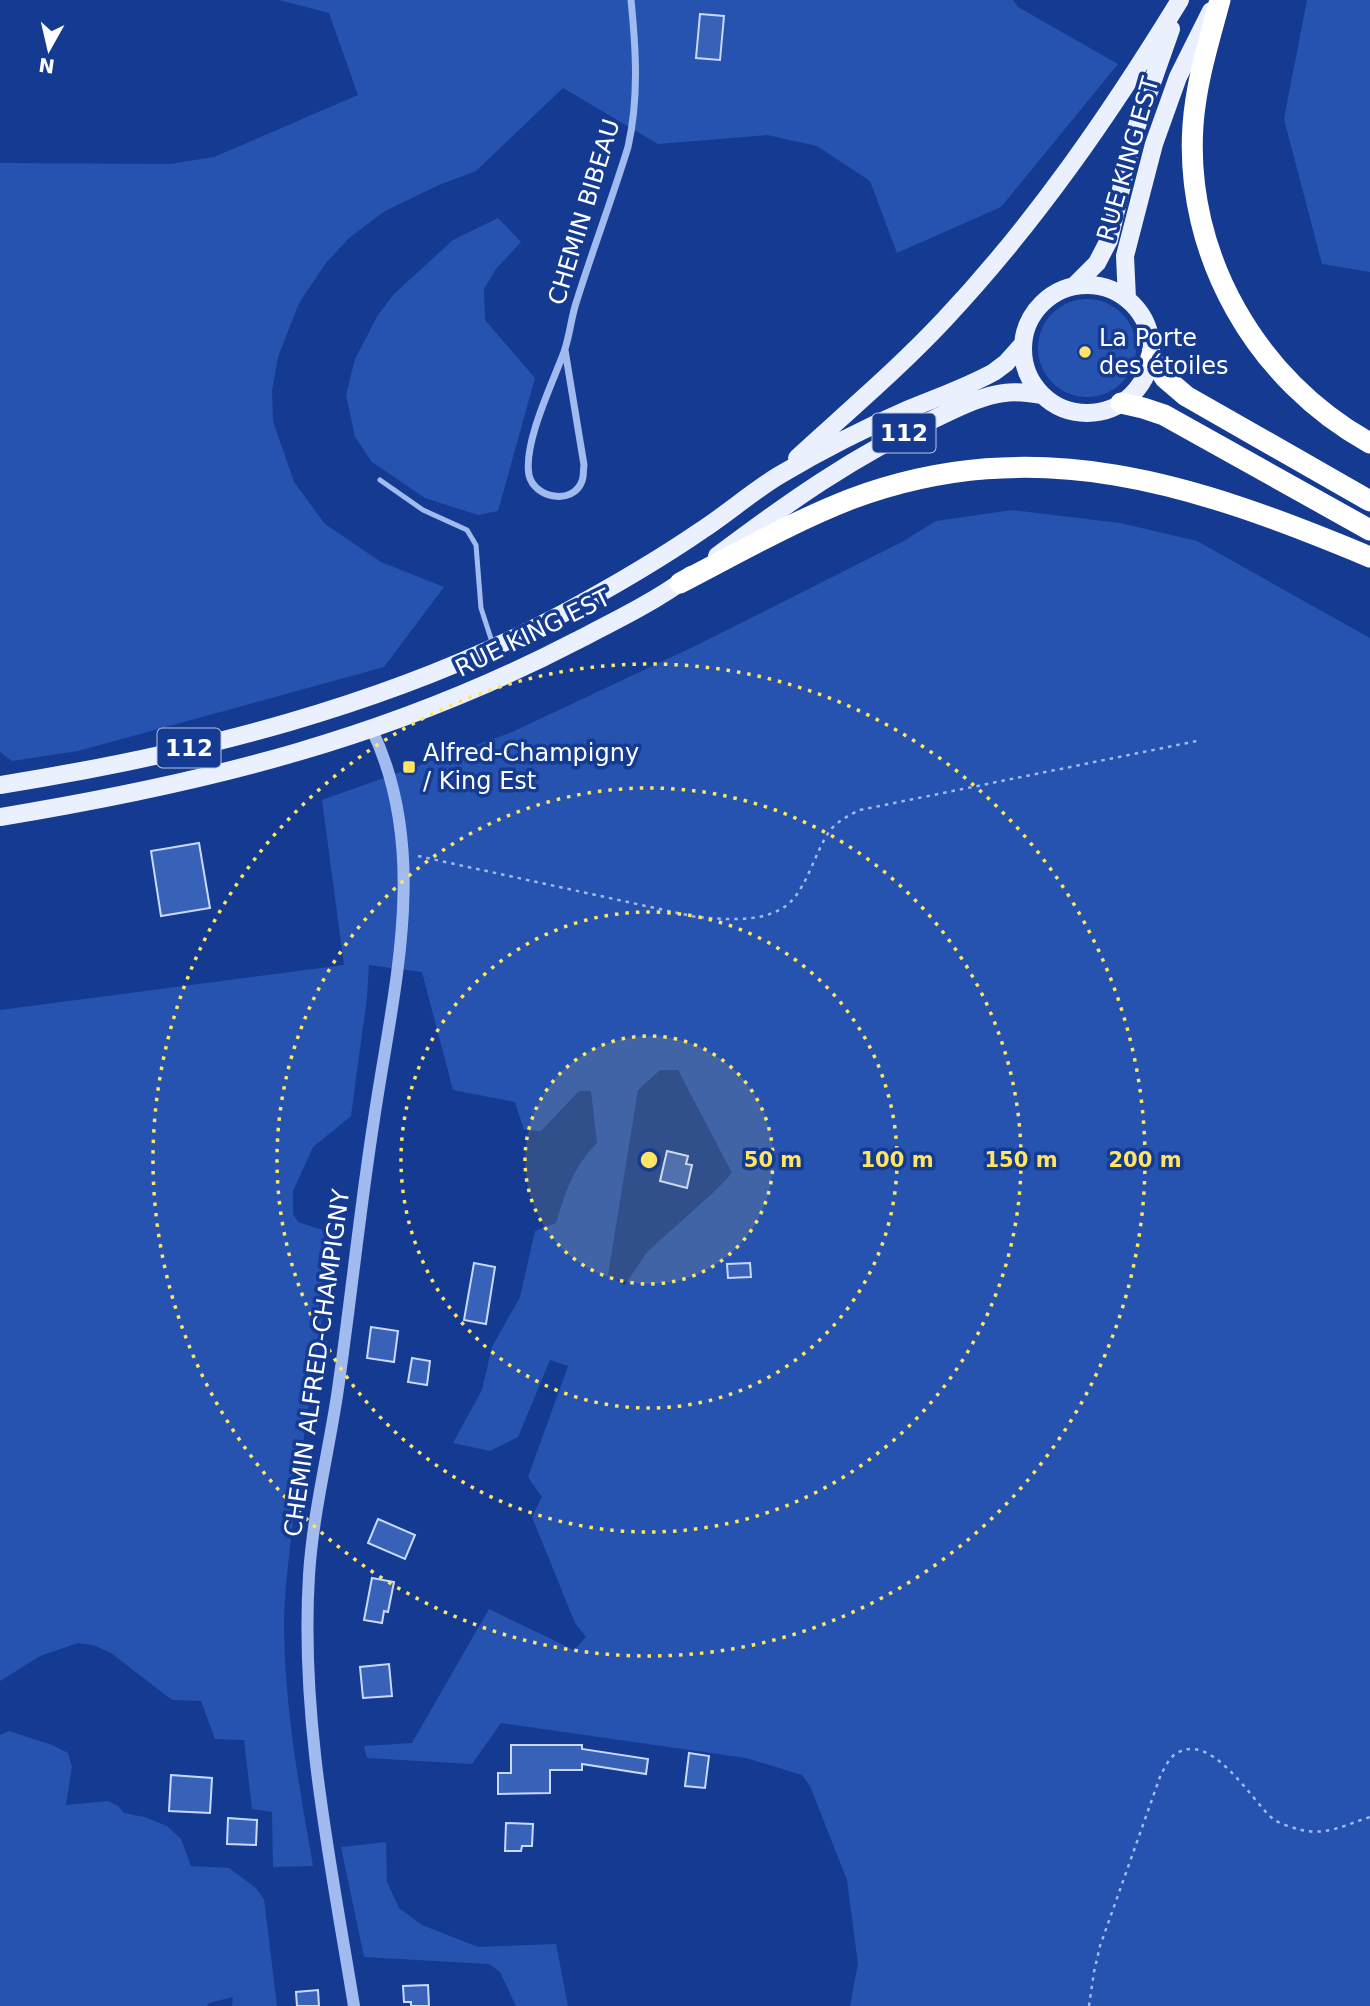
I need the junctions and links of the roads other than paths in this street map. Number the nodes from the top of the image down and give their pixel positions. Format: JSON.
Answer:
{"nodes":[{"id":1,"x":631,"y":0,"type":"edge"},
{"id":2,"x":1182,"y":0,"type":"edge"},
{"id":3,"x":1218,"y":0,"type":"edge"},
{"id":4,"x":1075,"y":285,"type":"junction"},
{"id":5,"x":1127,"y":299,"type":"junction"},
{"id":6,"x":1023,"y":344,"type":"junction"},
{"id":7,"x":565,"y":351,"type":"junction"},
{"id":8,"x":1151,"y":357,"type":"junction"},
{"id":9,"x":1042,"y":395,"type":"junction"},
{"id":10,"x":1121,"y":403,"type":"junction"},
{"id":11,"x":1370,"y":443,"type":"edge"},
{"id":12,"x":777,"y":477,"type":"junction"},
{"id":13,"x":380,"y":480,"type":"dead end"},
{"id":14,"x":1370,"y":501,"type":"edge"},
{"id":15,"x":1370,"y":530,"type":"edge"},
{"id":16,"x":1370,"y":558,"type":"edge"},
{"id":17,"x":680,"y":583,"type":"junction"},
{"id":18,"x":494,"y":647,"type":"junction"},
{"id":19,"x":372,"y":730,"type":"junction"},
{"id":20,"x":0,"y":785,"type":"edge"},
{"id":21,"x":0,"y":817,"type":"edge"},
{"id":22,"x":354,"y":2006,"type":"edge"}],
"edges":[{"from":1,"to":7,"type":"street","name":"CHEMIN BIBEAU"},
{"from":2,"to":4,"type":"main road","name":"RUE KING EST","number":"112"},
{"from":2,"to":12,"type":"main road"},
{"from":3,"to":5,"type":"main road","name":"RUE KING EST"},
{"from":3,"to":11,"type":"highway"},
{"from":4,"to":5,"type":"main road"},
{"from":4,"to":6,"type":"main road","number":"112"},
{"from":5,"to":8,"type":"main road"},
{"from":6,"to":9,"type":"main road"},
{"from":6,"to":12,"type":"main road","name":"RUE KING EST","number":"112"},
{"from":7,"to":7,"type":"street","name":"CHEMIN BIBEAU"},
{"from":8,"to":10,"type":"main road"},
{"from":8,"to":14,"type":"highway"},
{"from":9,"to":10,"type":"main road","number":"112"},
{"from":9,"to":17,"type":"main road","name":"RUE KING EST","number":"112"},
{"from":10,"to":15,"type":"highway"},
{"from":12,"to":18,"type":"main road","name":"RUE KING EST","number":"112"},
{"from":13,"to":18,"type":"lane"},
{"from":16,"to":17,"type":"highway"},
{"from":17,"to":19,"type":"main road","name":"RUE KING EST","number":"112"},
{"from":18,"to":20,"type":"main road","name":"RUE KING EST","number":"112"},
{"from":19,"to":21,"type":"main road","name":"RUE KING EST","number":"112"},
{"from":19,"to":22,"type":"street","name":"CHEMIN ALFRED-CHAMPIGNY"}]}
